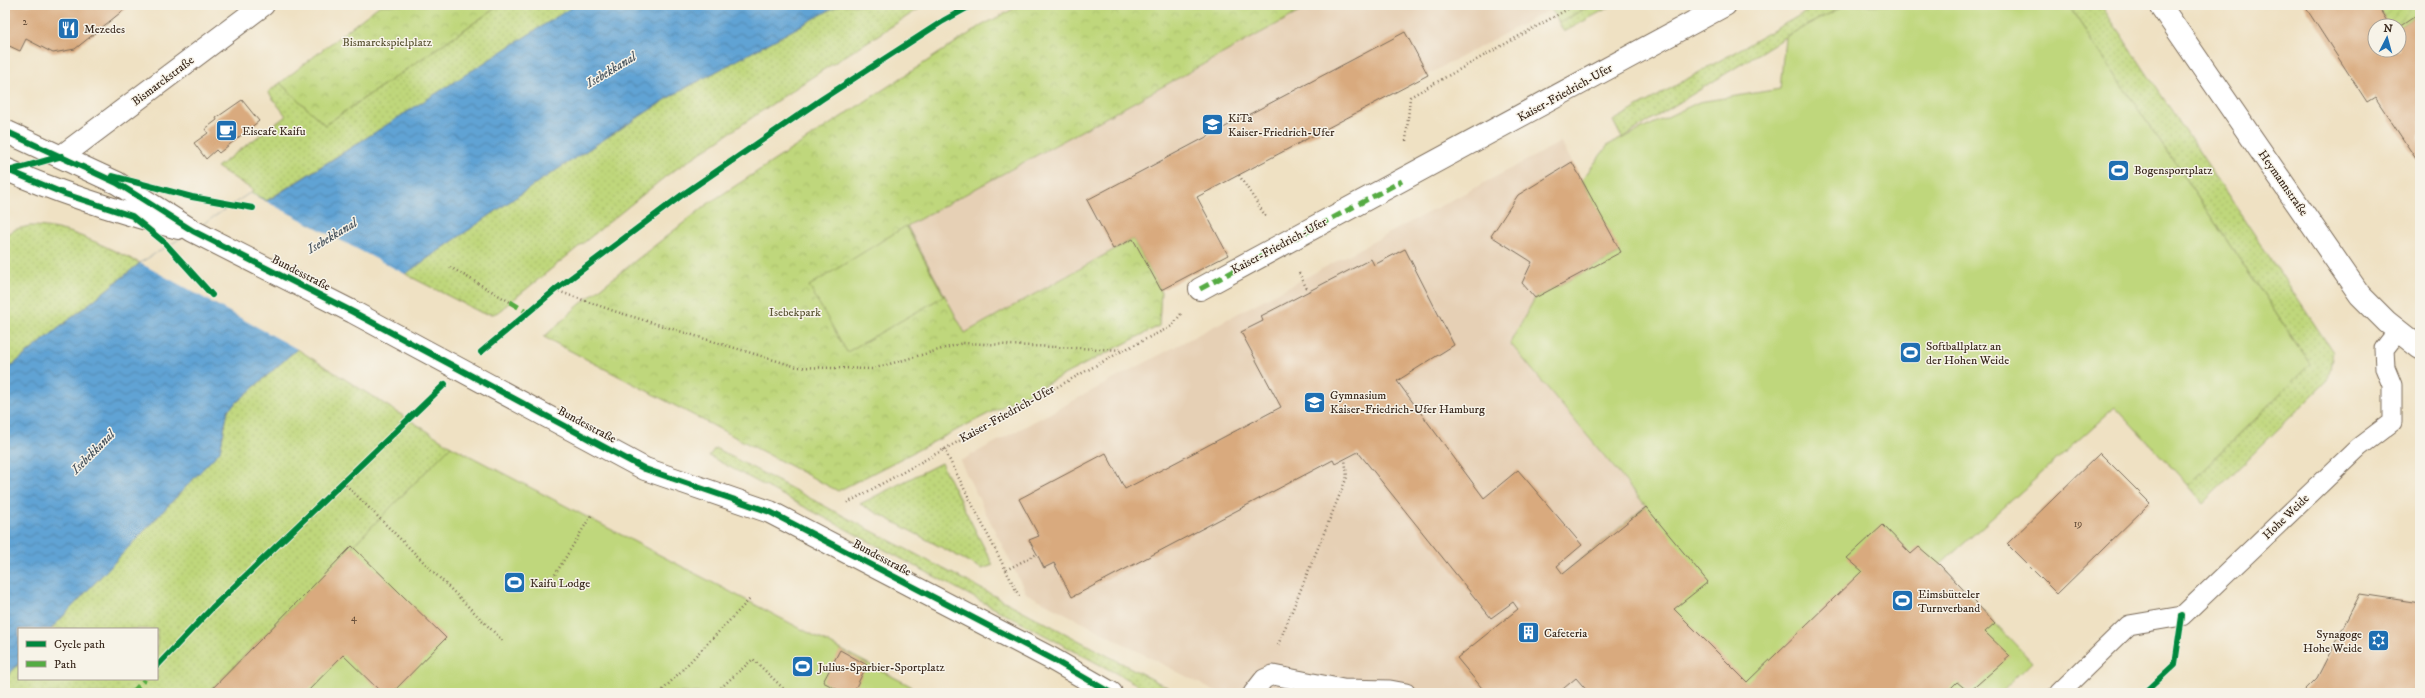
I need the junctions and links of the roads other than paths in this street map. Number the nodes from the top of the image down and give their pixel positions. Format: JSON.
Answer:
{"nodes":[{"id":1,"x":264,"y":5,"type":"edge"},
{"id":2,"x":1725,"y":5,"type":"edge"},
{"id":3,"x":2160,"y":5,"type":"edge"},
{"id":4,"x":5,"y":131,"type":"edge"},
{"id":5,"x":62,"y":156,"type":"junction"},
{"id":6,"x":6,"y":171,"type":"edge"},
{"id":7,"x":193,"y":231,"type":"junction"},
{"id":8,"x":1200,"y":288,"type":"road end"},
{"id":9,"x":2398,"y":331,"type":"junction"},
{"id":10,"x":2420,"y":348,"type":"edge"},
{"id":11,"x":1259,"y":686,"type":"edge"},
{"id":12,"x":1112,"y":693,"type":"edge"},
{"id":13,"x":1406,"y":693,"type":"edge"},
{"id":14,"x":2059,"y":693,"type":"edge"}],
"edges":[{"from":1,"to":5,"type":"street","name":"Bismarckstraße"},
{"from":2,"to":8,"type":"street","name":"Kaiser-Friedrich-Ufer"},
{"from":3,"to":9,"type":"street","name":"Heymannstraße"},
{"from":4,"to":5,"type":"street","name":"Bundesstraße"},
{"from":5,"to":7,"type":"street","name":"Bundesstraße"},
{"from":6,"to":7,"type":"street","name":"Bundesstraße"},
{"from":7,"to":12,"type":"street","name":"Bundesstraße"},
{"from":9,"to":10,"type":"street","name":"Heymannstraße"},
{"from":9,"to":14,"type":"lane","name":"Hohe Weide"},
{"from":11,"to":13,"type":"lane"}]}
